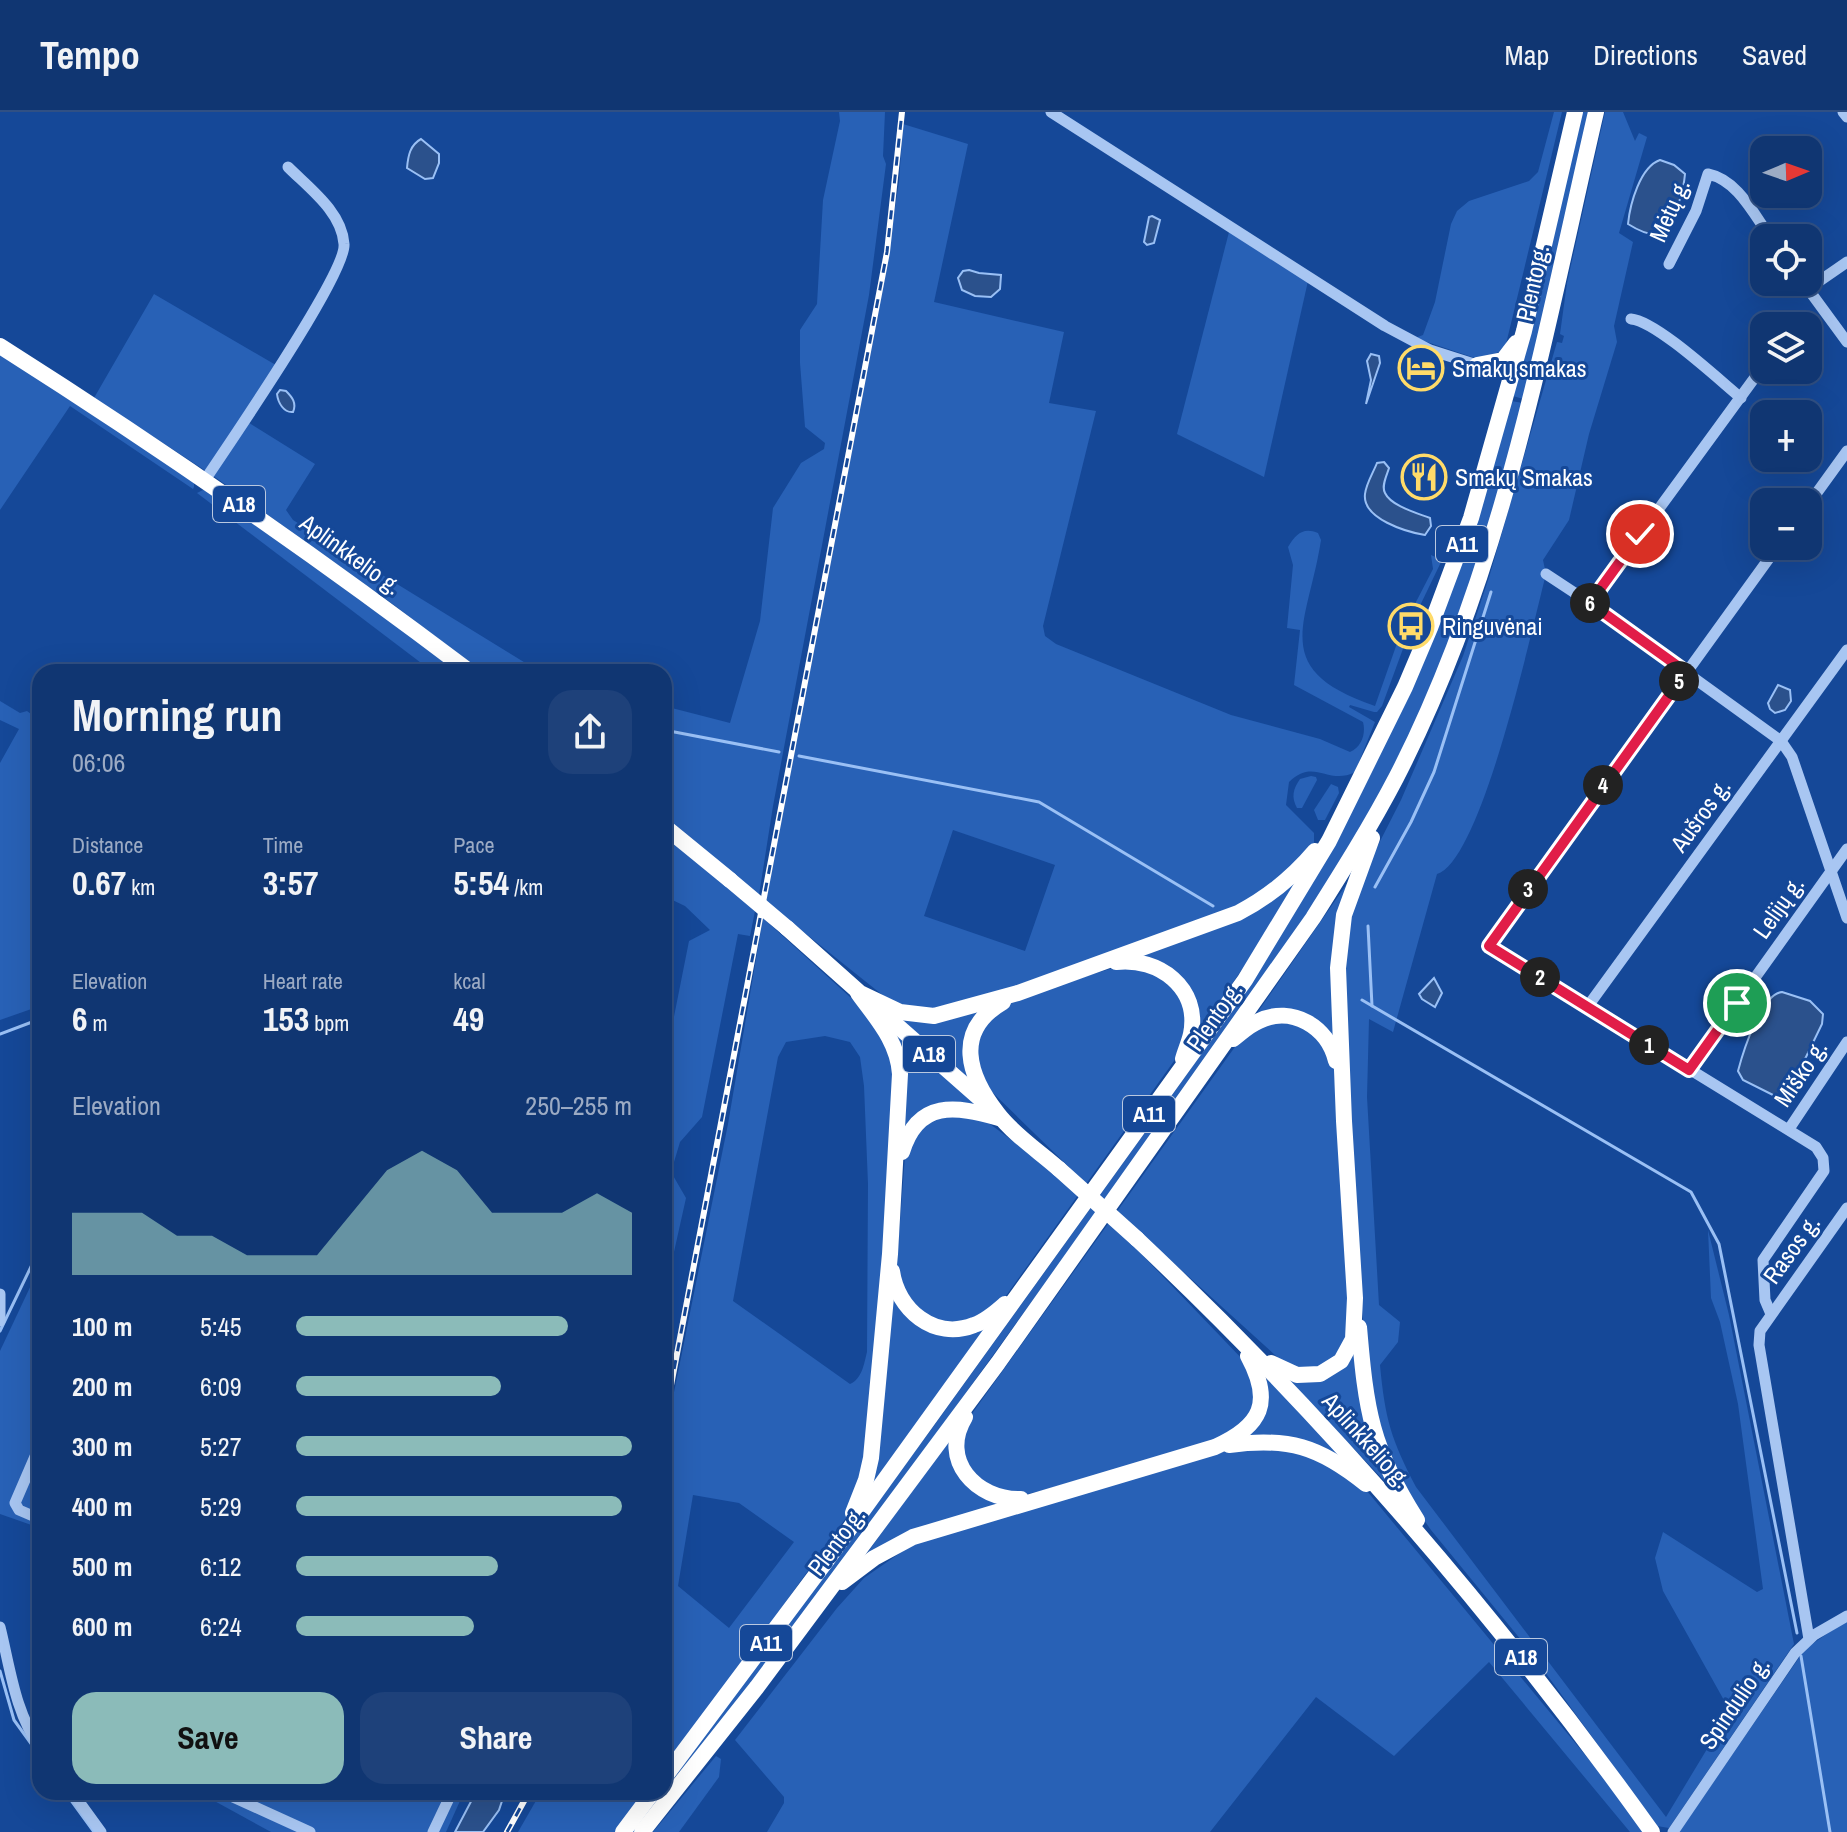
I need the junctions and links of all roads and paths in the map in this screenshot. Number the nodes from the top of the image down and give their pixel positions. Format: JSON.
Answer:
{"nodes":[{"id":1,"x":1051,"y":112,"type":"edge"},
{"id":2,"x":1575,"y":112,"type":"edge"},
{"id":3,"x":1596,"y":112,"type":"edge"},
{"id":4,"x":1843,"y":112,"type":"edge"},
{"id":5,"x":1847,"y":117,"type":"edge"},
{"id":6,"x":288,"y":167,"type":"dead end"},
{"id":7,"x":1761,"y":224,"type":"edge"},
{"id":8,"x":1847,"y":262,"type":"edge"},
{"id":9,"x":1669,"y":264,"type":"dead end"},
{"id":10,"x":1822,"y":276,"type":"edge"},
{"id":11,"x":1813,"y":296,"type":"edge"},
{"id":12,"x":1631,"y":319,"type":"dead end"},
{"id":13,"x":1524,"y":331,"type":"junction"},
{"id":14,"x":1847,"y":342,"type":"edge"},
{"id":15,"x":0,"y":346,"type":"edge"},
{"id":16,"x":1477,"y":365,"type":"junction"},
{"id":17,"x":1751,"y":384,"type":"edge"},
{"id":18,"x":1507,"y":397,"type":"junction"},
{"id":19,"x":1741,"y":398,"type":"junction"},
{"id":20,"x":1847,"y":451,"type":"edge"},
{"id":21,"x":205,"y":480,"type":"junction"},
{"id":22,"x":1820,"y":488,"type":"edge"},
{"id":23,"x":1768,"y":560,"type":"edge"},
{"id":24,"x":1546,"y":574,"type":"dead end"},
{"id":25,"x":1590,"y":603,"type":"junction"},
{"id":26,"x":1847,"y":650,"type":"edge"},
{"id":27,"x":459,"y":664,"type":"edge"},
{"id":28,"x":1686,"y":672,"type":"junction"},
{"id":29,"x":1781,"y":741,"type":"junction"},
{"id":30,"x":1397,"y":776,"type":"junction"},
{"id":31,"x":1361,"y":779,"type":"junction"},
{"id":32,"x":672,"y":833,"type":"edge"},
{"id":33,"x":1847,"y":849,"type":"edge"},
{"id":34,"x":1831,"y":871,"type":"junction"},
{"id":35,"x":1847,"y":918,"type":"edge"},
{"id":36,"x":1099,"y":963,"type":"junction"},
{"id":37,"x":857,"y":991,"type":"junction"},
{"id":38,"x":1018,"y":993,"type":"junction"},
{"id":39,"x":1588,"y":1006,"type":"junction"},
{"id":40,"x":1847,"y":1042,"type":"edge"},
{"id":41,"x":1219,"y":1051,"type":"junction"},
{"id":42,"x":1689,"y":1070,"type":"junction"},
{"id":43,"x":1178,"y":1073,"type":"junction"},
{"id":44,"x":1001,"y":1117,"type":"junction"},
{"id":45,"x":1344,"y":1121,"type":"junction"},
{"id":46,"x":1789,"y":1129,"type":"junction"},
{"id":47,"x":895,"y":1177,"type":"junction"},
{"id":48,"x":1847,"y":1208,"type":"edge"},
{"id":49,"x":890,"y":1254,"type":"junction"},
{"id":50,"x":1022,"y":1290,"type":"junction"},
{"id":51,"x":0,"y":1294,"type":"edge"},
{"id":52,"x":1355,"y":1298,"type":"junction"},
{"id":53,"x":1771,"y":1314,"type":"junction"},
{"id":54,"x":0,"y":1321,"type":"edge"},
{"id":55,"x":1244,"y":1343,"type":"junction"},
{"id":56,"x":998,"y":1363,"type":"junction"},
{"id":57,"x":1215,"y":1447,"type":"junction"},
{"id":58,"x":32,"y":1464,"type":"edge"},
{"id":59,"x":1035,"y":1499,"type":"junction"},
{"id":60,"x":1397,"y":1510,"type":"junction"},
{"id":61,"x":32,"y":1516,"type":"edge"},
{"id":62,"x":827,"y":1560,"type":"junction"},
{"id":63,"x":1449,"y":1569,"type":"junction"},
{"id":64,"x":828,"y":1592,"type":"junction"},
{"id":65,"x":1847,"y":1616,"type":"edge"},
{"id":66,"x":0,"y":1627,"type":"edge"},
{"id":67,"x":1809,"y":1639,"type":"junction"},
{"id":68,"x":32,"y":1736,"type":"edge"},
{"id":69,"x":672,"y":1767,"type":"edge"},
{"id":70,"x":672,"y":1793,"type":"edge"},
{"id":71,"x":78,"y":1800,"type":"edge"},
{"id":72,"x":240,"y":1800,"type":"edge"},
{"id":73,"x":445,"y":1800,"type":"edge"},
{"id":74,"x":647,"y":1800,"type":"edge"},
{"id":75,"x":667,"y":1800,"type":"edge"},
{"id":76,"x":101,"y":1832,"type":"edge"},
{"id":77,"x":310,"y":1832,"type":"edge"},
{"id":78,"x":433,"y":1832,"type":"edge"},
{"id":79,"x":623,"y":1832,"type":"edge"},
{"id":80,"x":642,"y":1832,"type":"edge"},
{"id":81,"x":1652,"y":1832,"type":"edge"},
{"id":82,"x":1673,"y":1832,"type":"edge"}],
"edges":[{"from":1,"to":16,"type":"street"},
{"from":2,"to":13,"type":"highway","name":"Plento g.","number":"A11"},
{"from":3,"to":30,"type":"highway","name":"Plento g.","number":"A11"},
{"from":4,"to":5,"type":"street"},
{"from":6,"to":21,"type":"street"},
{"from":7,"to":9,"type":"street","name":"Mėtų g."},
{"from":8,"to":10,"type":"street"},
{"from":11,"to":14,"type":"street"},
{"from":12,"to":19,"type":"street"},
{"from":13,"to":16,"type":"highway"},
{"from":13,"to":18,"type":"highway","name":"Plento g.","number":"A11"},
{"from":15,"to":21,"type":"highway","name":"Aplinkkelio g.","number":"A18"},
{"from":16,"to":18,"type":"highway"},
{"from":17,"to":19,"type":"street"},
{"from":18,"to":31,"type":"highway","name":"Plento g.","number":"A11"},
{"from":19,"to":25,"type":"street"},
{"from":20,"to":22,"type":"street"},
{"from":21,"to":27,"type":"highway","name":"Aplinkkelio g.","number":"A18"},
{"from":23,"to":28,"type":"street"},
{"from":24,"to":25,"type":"street"},
{"from":25,"to":28,"type":"street"},
{"from":26,"to":29,"type":"street","name":"Aušros g."},
{"from":28,"to":29,"type":"street"},
{"from":28,"to":39,"type":"street"},
{"from":29,"to":34,"type":"street"},
{"from":29,"to":39,"type":"street","name":"Aušros g."},
{"from":30,"to":41,"type":"highway","name":"Plento g.","number":"A11"},
{"from":30,"to":45,"type":"highway"},
{"from":31,"to":36,"type":"highway"},
{"from":31,"to":43,"type":"highway","name":"Plento g.","number":"A11"},
{"from":32,"to":37,"type":"highway","name":"Aplinkkelio g.","number":"A18","bridge":true},
{"from":33,"to":34,"type":"street","name":"Lelijų g."},
{"from":34,"to":35,"type":"street"},
{"from":34,"to":42,"type":"street","name":"Lelijų g."},
{"from":36,"to":38,"type":"highway"},
{"from":36,"to":43,"type":"highway"},
{"from":37,"to":38,"type":"highway"},
{"from":37,"to":44,"type":"highway","name":"Aplinkkelio g.","number":"A18"},
{"from":37,"to":47,"type":"highway"},
{"from":38,"to":44,"type":"highway"},
{"from":39,"to":42,"type":"street"},
{"from":40,"to":46,"type":"street","name":"Miško g."},
{"from":41,"to":45,"type":"highway"},
{"from":41,"to":56,"type":"highway","name":"Plento g.","number":"A11"},
{"from":42,"to":46,"type":"street"},
{"from":43,"to":50,"type":"highway","name":"Plento g.","number":"A11"},
{"from":44,"to":47,"type":"highway"},
{"from":44,"to":55,"type":"highway","name":"Aplinkkelio g.","number":"A18","bridge":true},
{"from":45,"to":52,"type":"highway"},
{"from":46,"to":53,"type":"street"},
{"from":47,"to":49,"type":"highway"},
{"from":48,"to":53,"type":"street","name":"Rasos g."},
{"from":49,"to":50,"type":"highway"},
{"from":49,"to":62,"type":"highway"},
{"from":50,"to":62,"type":"highway","name":"Plento g.","number":"A11"},
{"from":51,"to":54,"type":"street"},
{"from":52,"to":55,"type":"highway"},
{"from":52,"to":63,"type":"highway"},
{"from":53,"to":67,"type":"street"},
{"from":55,"to":57,"type":"highway"},
{"from":55,"to":60,"type":"highway","name":"Aplinkkelio g.","number":"A18"},
{"from":56,"to":59,"type":"highway"},
{"from":56,"to":64,"type":"highway","name":"Plento g.","number":"A11"},
{"from":57,"to":59,"type":"highway"},
{"from":57,"to":60,"type":"highway"},
{"from":58,"to":61,"type":"street"},
{"from":59,"to":64,"type":"highway"},
{"from":60,"to":63,"type":"highway","name":"Aplinkkelio g.","number":"A18"},
{"from":62,"to":69,"type":"highway","name":"Plento g.","number":"A11"},
{"from":63,"to":81,"type":"highway","name":"Aplinkkelio g.","number":"A18"},
{"from":64,"to":70,"type":"highway","name":"Plento g.","number":"A11"},
{"from":65,"to":67,"type":"street","name":"Spindulio g."},
{"from":66,"to":68,"type":"street"},
{"from":67,"to":82,"type":"street","name":"Spindulio g."},
{"from":71,"to":76,"type":"street"},
{"from":72,"to":77,"type":"street"},
{"from":73,"to":78,"type":"street"},
{"from":74,"to":79,"type":"highway"},
{"from":75,"to":80,"type":"highway","name":"Plento g.","number":"A11"}]}
